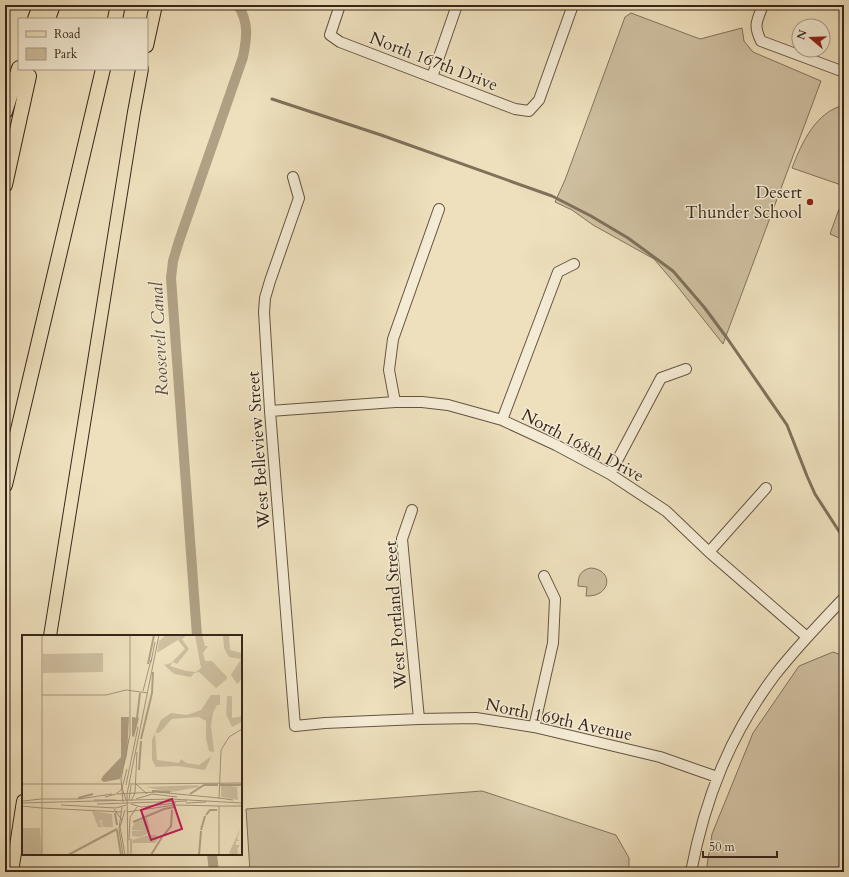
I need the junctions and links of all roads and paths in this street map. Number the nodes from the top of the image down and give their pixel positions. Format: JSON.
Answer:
{"nodes":[{"id":1,"x":40,"y":5,"type":"edge"},
{"id":2,"x":53,"y":5,"type":"edge"},
{"id":3,"x":118,"y":5,"type":"edge"},
{"id":4,"x":156,"y":5,"type":"edge"},
{"id":5,"x":340,"y":5,"type":"edge"},
{"id":6,"x":457,"y":5,"type":"edge"},
{"id":7,"x":573,"y":5,"type":"edge"},
{"id":8,"x":763,"y":5,"type":"edge"},
{"id":9,"x":35,"y":18,"type":"edge"},
{"id":10,"x":48,"y":18,"type":"edge"},
{"id":11,"x":115,"y":18,"type":"edge"},
{"id":12,"x":148,"y":42,"type":"edge"},
{"id":13,"x":103,"y":70,"type":"edge"},
{"id":14,"x":142,"y":70,"type":"edge"},
{"id":15,"x":27,"y":71,"type":"edge"},
{"id":16,"x":844,"y":72,"type":"edge"},
{"id":17,"x":432,"y":77,"type":"junction"},
{"id":18,"x":5,"y":112,"type":"edge"},
{"id":19,"x":5,"y":153,"type":"edge"},
{"id":20,"x":293,"y":178,"type":"dead end"},
{"id":21,"x":5,"y":184,"type":"edge"},
{"id":22,"x":439,"y":209,"type":"dead end"},
{"id":23,"x":574,"y":264,"type":"dead end"},
{"id":24,"x":686,"y":369,"type":"dead end"},
{"id":25,"x":395,"y":402,"type":"junction"},
{"id":26,"x":270,"y":411,"type":"junction"},
{"id":27,"x":502,"y":420,"type":"junction"},
{"id":28,"x":610,"y":474,"type":"junction"},
{"id":29,"x":5,"y":485,"type":"edge"},
{"id":30,"x":766,"y":488,"type":"dead end"},
{"id":31,"x":412,"y":510,"type":"dead end"},
{"id":32,"x":709,"y":552,"type":"junction"},
{"id":33,"x":544,"y":576,"type":"dead end"},
{"id":34,"x":844,"y":598,"type":"edge"},
{"id":35,"x":50,"y":635,"type":"edge"},
{"id":36,"x":807,"y":637,"type":"junction"},
{"id":37,"x":418,"y":719,"type":"junction"},
{"id":38,"x":295,"y":726,"type":"joint"},
{"id":39,"x":534,"y":727,"type":"junction"},
{"id":40,"x":717,"y":777,"type":"junction"},
{"id":41,"x":22,"y":807,"type":"edge"},
{"id":42,"x":12,"y":872,"type":"edge"},
{"id":43,"x":691,"y":872,"type":"edge"}],
"edges":[{"from":1,"to":9,"type":"highway"},
{"from":2,"to":10,"type":"highway"},
{"from":3,"to":11,"type":"highway"},
{"from":4,"to":12,"type":"main road"},
{"from":5,"to":17,"type":"street","name":"North 167th Drive"},
{"from":6,"to":17,"type":"street"},
{"from":7,"to":17,"type":"street","name":"North 167th Drive"},
{"from":8,"to":16,"type":"street"},
{"from":13,"to":29,"type":"highway"},
{"from":14,"to":35,"type":"main road"},
{"from":15,"to":18,"type":"highway"},
{"from":15,"to":19,"type":"highway"},
{"from":15,"to":21,"type":"highway"},
{"from":20,"to":26,"type":"street","name":"West Belleview Street"},
{"from":22,"to":25,"type":"street"},
{"from":23,"to":27,"type":"street"},
{"from":24,"to":28,"type":"street"},
{"from":25,"to":26,"type":"street","name":"North 168th Drive"},
{"from":25,"to":27,"type":"street","name":"North 168th Drive"},
{"from":26,"to":38,"type":"street","name":"West Belleview Street"},
{"from":27,"to":28,"type":"street","name":"North 168th Drive"},
{"from":28,"to":32,"type":"street","name":"North 168th Drive"},
{"from":30,"to":32,"type":"street"},
{"from":31,"to":37,"type":"street","name":"West Portland Street"},
{"from":32,"to":36,"type":"street","name":"North 168th Drive"},
{"from":33,"to":39,"type":"street"},
{"from":34,"to":36,"type":"street"},
{"from":36,"to":40,"type":"street"},
{"from":37,"to":38,"type":"street","name":"North 169th Avenue"},
{"from":37,"to":39,"type":"street","name":"North 169th Avenue"},
{"from":39,"to":40,"type":"street","name":"North 169th Avenue"},
{"from":40,"to":43,"type":"street"},
{"from":41,"to":42,"type":"main road"}]}
